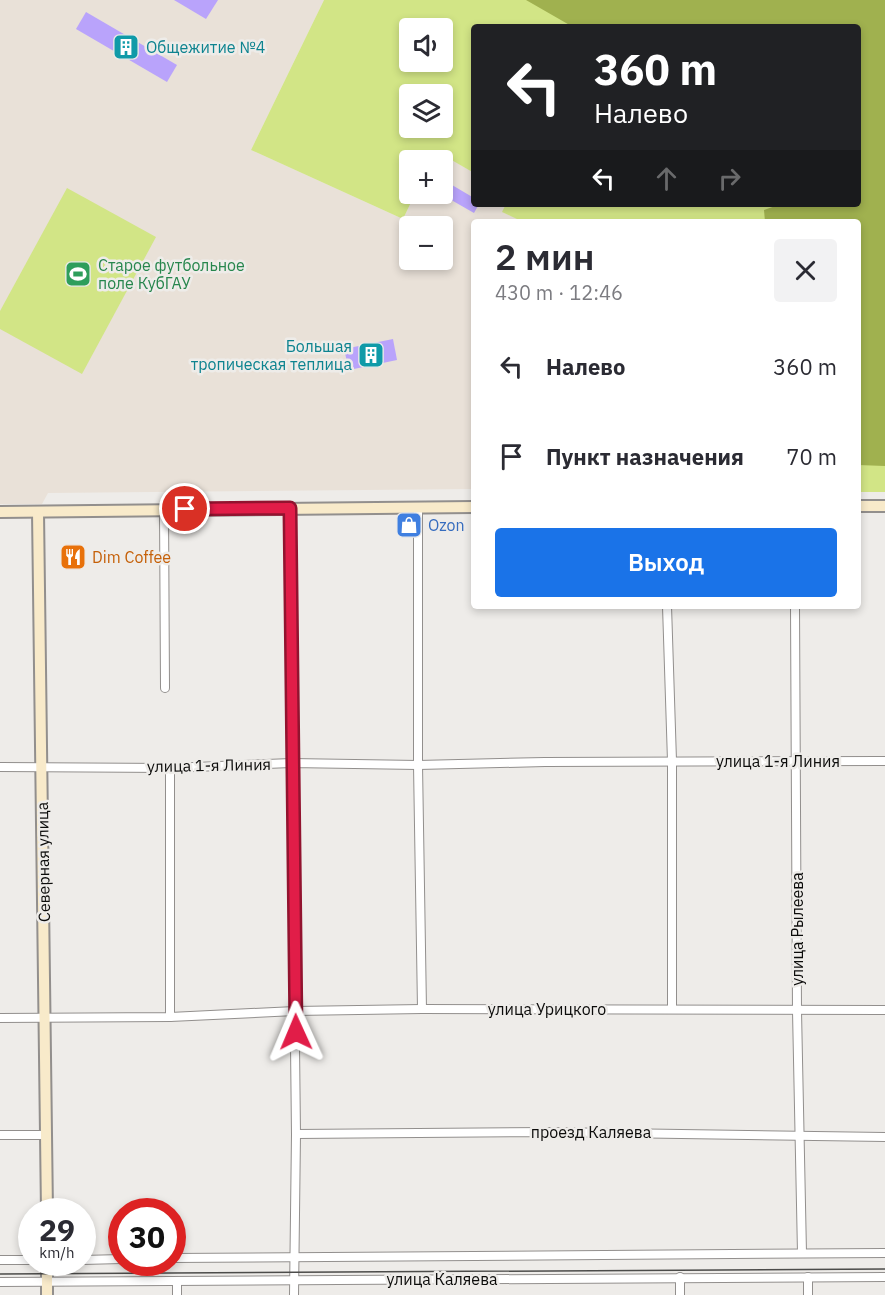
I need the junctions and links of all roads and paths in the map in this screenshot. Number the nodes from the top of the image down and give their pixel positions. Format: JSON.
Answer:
{"nodes":[{"id":1,"x":861,"y":506,"type":"edge"},
{"id":2,"x":885,"y":506,"type":"edge"},
{"id":3,"x":471,"y":507,"type":"edge"},
{"id":4,"x":290,"y":508,"type":"junction"},
{"id":5,"x":164,"y":509,"type":"junction"},
{"id":6,"x":418,"y":509,"type":"junction"},
{"id":7,"x":0,"y":512,"type":"edge"},
{"id":8,"x":38,"y":512,"type":"junction"},
{"id":9,"x":668,"y":609,"type":"edge"},
{"id":10,"x":795,"y":609,"type":"edge"},
{"id":11,"x":165,"y":688,"type":"dead end"},
{"id":12,"x":796,"y":760,"type":"junction"},
{"id":13,"x":672,"y":761,"type":"junction"},
{"id":14,"x":885,"y":761,"type":"edge"},
{"id":15,"x":291,"y":763,"type":"junction"},
{"id":16,"x":418,"y":765,"type":"junction"},
{"id":17,"x":41,"y":766,"type":"junction"},
{"id":18,"x":0,"y":767,"type":"edge"},
{"id":19,"x":170,"y":768,"type":"junction"},
{"id":20,"x":422,"y":1009,"type":"junction"},
{"id":21,"x":672,"y":1009,"type":"junction"},
{"id":22,"x":885,"y":1010,"type":"edge"},
{"id":23,"x":295,"y":1011,"type":"junction"},
{"id":24,"x":798,"y":1011,"type":"junction"},
{"id":25,"x":170,"y":1017,"type":"junction"},
{"id":26,"x":0,"y":1018,"type":"edge"},
{"id":27,"x":45,"y":1018,"type":"junction"},
{"id":28,"x":296,"y":1134,"type":"junction"},
{"id":29,"x":800,"y":1134,"type":"junction"},
{"id":30,"x":46,"y":1135,"type":"junction"},
{"id":31,"x":0,"y":1136,"type":"edge"},
{"id":32,"x":885,"y":1137,"type":"edge"},
{"id":33,"x":47,"y":1198,"type":"edge"},
{"id":34,"x":802,"y":1252,"type":"junction"},
{"id":35,"x":885,"y":1253,"type":"edge"},
{"id":36,"x":186,"y":1258,"type":"edge"},
{"id":37,"x":294,"y":1258,"type":"junction"},
{"id":38,"x":0,"y":1260,"type":"edge"},
{"id":39,"x":18,"y":1260,"type":"edge"},
{"id":40,"x":47,"y":1276,"type":"edge"},
{"id":41,"x":680,"y":1277,"type":"junction"},
{"id":42,"x":808,"y":1277,"type":"junction"},
{"id":43,"x":885,"y":1277,"type":"edge"},
{"id":44,"x":294,"y":1280,"type":"junction"},
{"id":45,"x":177,"y":1281,"type":"junction"},
{"id":46,"x":0,"y":1282,"type":"edge"},
{"id":47,"x":47,"y":1282,"type":"junction"},
{"id":48,"x":47,"y":1295,"type":"edge"},
{"id":49,"x":177,"y":1295,"type":"edge"},
{"id":50,"x":294,"y":1295,"type":"edge"},
{"id":51,"x":680,"y":1295,"type":"edge"},
{"id":52,"x":808,"y":1295,"type":"edge"}],
"edges":[{"from":1,"to":2,"type":"main road"},
{"from":3,"to":6,"type":"main road"},
{"from":4,"to":5,"type":"main road"},
{"from":4,"to":6,"type":"main road"},
{"from":4,"to":15,"type":"street"},
{"from":5,"to":8,"type":"main road"},
{"from":5,"to":11,"type":"street"},
{"from":6,"to":16,"type":"street"},
{"from":7,"to":8,"type":"main road"},
{"from":8,"to":17,"type":"main road","name":"Северная улица"},
{"from":9,"to":13,"type":"street"},
{"from":10,"to":12,"type":"street","name":"улица Рылеева"},
{"from":12,"to":13,"type":"street","name":"улица 1-я Линия"},
{"from":12,"to":14,"type":"street","name":"улица 1-я Линия"},
{"from":12,"to":24,"type":"street","name":"улица Рылеева"},
{"from":13,"to":16,"type":"street","name":"улица 1-я Линия"},
{"from":13,"to":21,"type":"street"},
{"from":15,"to":16,"type":"street","name":"улица 1-я Линия"},
{"from":15,"to":19,"type":"street","name":"улица 1-я Линия"},
{"from":15,"to":23,"type":"street"},
{"from":16,"to":20,"type":"street"},
{"from":17,"to":18,"type":"street","name":"улица 1-я Линия"},
{"from":17,"to":19,"type":"street","name":"улица 1-я Линия"},
{"from":17,"to":27,"type":"main road","name":"Северная улица"},
{"from":19,"to":25,"type":"street"},
{"from":20,"to":21,"type":"street","name":"улица Урицкого"},
{"from":20,"to":23,"type":"street","name":"улица Урицкого"},
{"from":21,"to":24,"type":"street","name":"улица Урицкого"},
{"from":22,"to":24,"type":"street","name":"улица Урицкого"},
{"from":23,"to":25,"type":"street","name":"улица Урицкого"},
{"from":23,"to":28,"type":"street"},
{"from":24,"to":29,"type":"street","name":"улица Рылеева"},
{"from":25,"to":27,"type":"street","name":"улица Урицкого"},
{"from":26,"to":27,"type":"street","name":"улица Урицкого"},
{"from":27,"to":30,"type":"main road","name":"Северная улица"},
{"from":28,"to":29,"type":"street","name":"проезд Каляева"},
{"from":28,"to":37,"type":"street"},
{"from":29,"to":32,"type":"street","name":"проезд Каляева"},
{"from":29,"to":34,"type":"street","name":"улица Рылеева"},
{"from":30,"to":31,"type":"street"},
{"from":30,"to":33,"type":"main road","name":"Северная улица"},
{"from":34,"to":35,"type":"street","name":"улица Каляева"},
{"from":34,"to":37,"type":"street","name":"улица Каляева"},
{"from":36,"to":37,"type":"street","name":"улица Каляева"},
{"from":37,"to":44,"type":"street"},
{"from":38,"to":39,"type":"street"},
{"from":40,"to":47,"type":"main road"},
{"from":41,"to":42,"type":"street","name":"улица Каляева"},
{"from":41,"to":44,"type":"street","name":"улица Каляева"},
{"from":41,"to":51,"type":"street"},
{"from":42,"to":43,"type":"street","name":"улица Каляева"},
{"from":42,"to":52,"type":"street"},
{"from":44,"to":45,"type":"street","name":"улица Каляева"},
{"from":44,"to":50,"type":"street"},
{"from":45,"to":47,"type":"street","name":"улица Каляева"},
{"from":45,"to":49,"type":"street"},
{"from":46,"to":47,"type":"street","name":"улица Каляева"},
{"from":47,"to":48,"type":"main road"}]}
